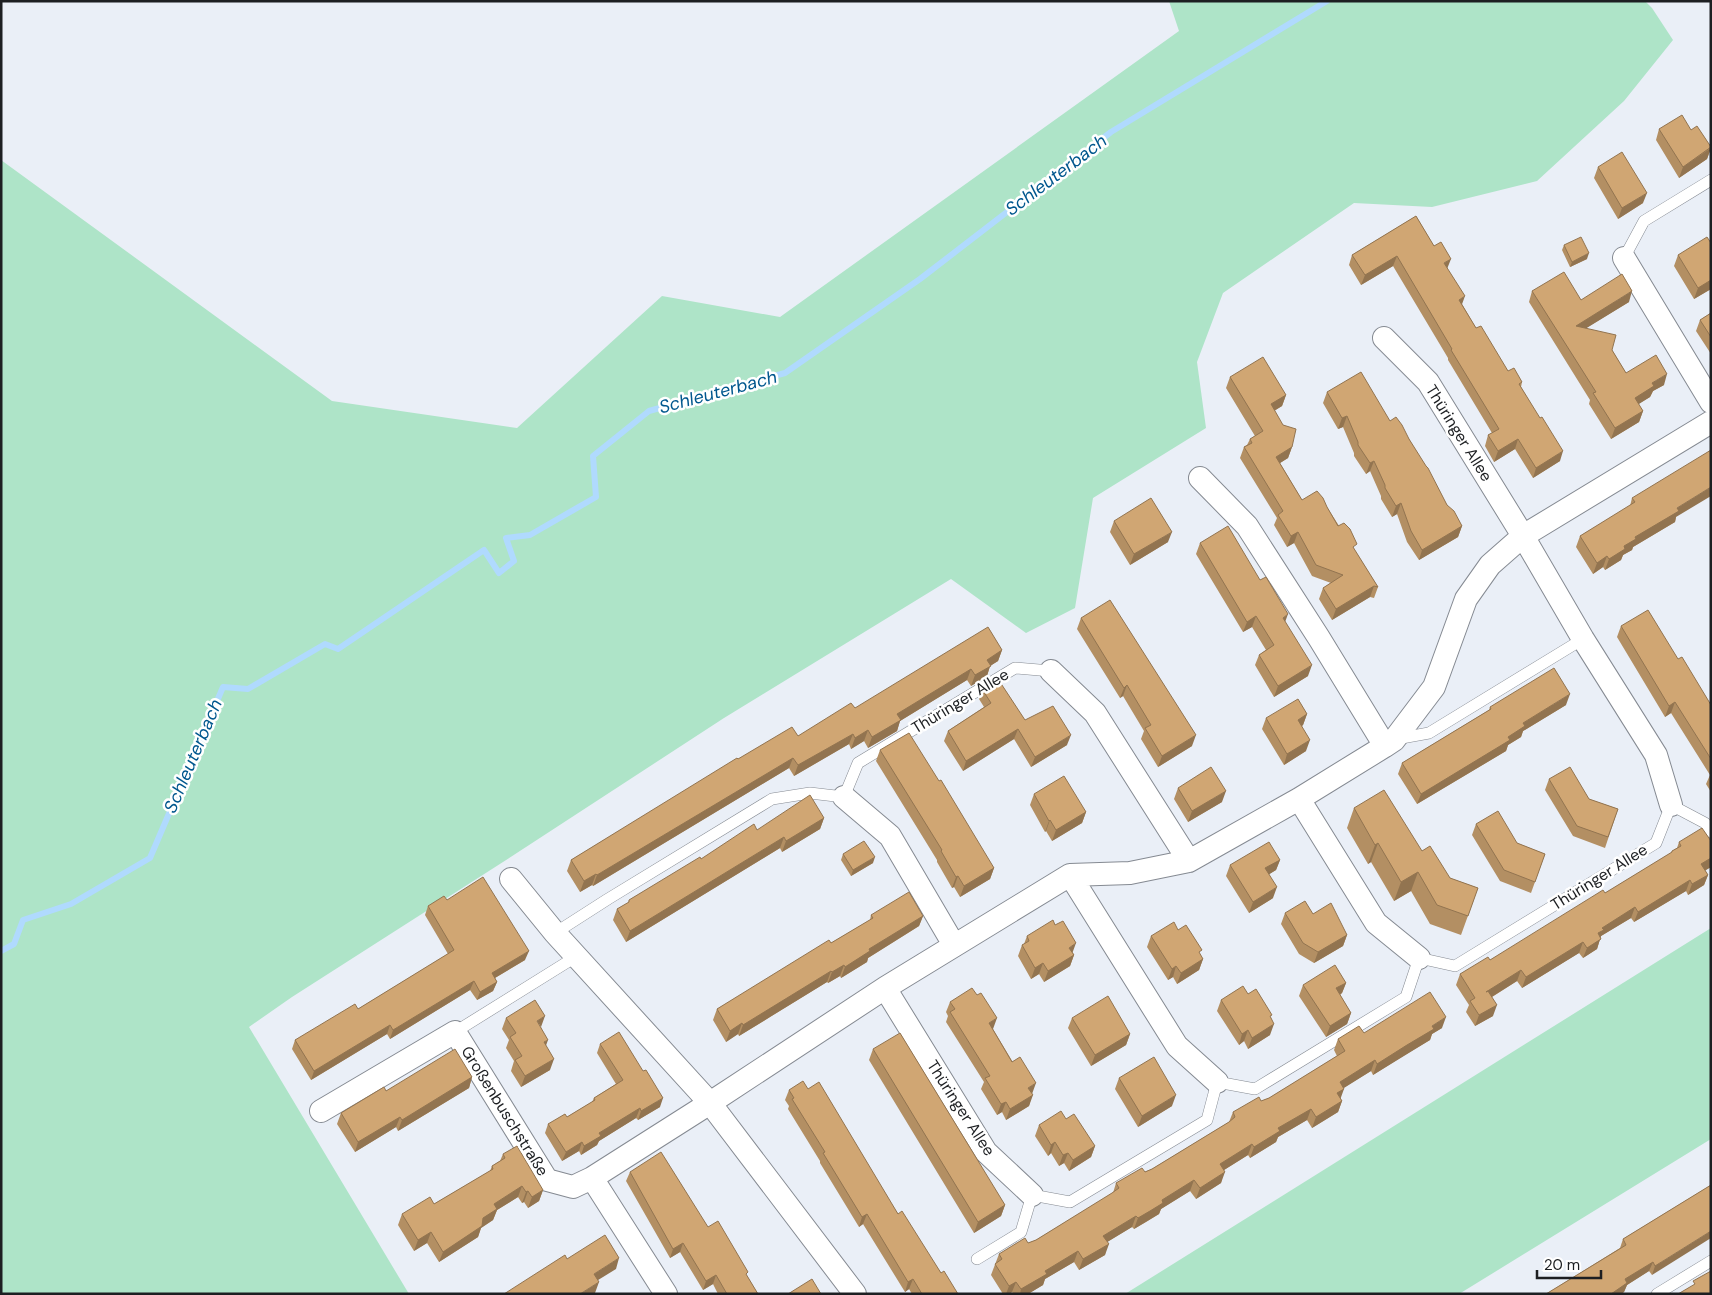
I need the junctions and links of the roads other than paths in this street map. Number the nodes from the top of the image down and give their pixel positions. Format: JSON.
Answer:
{"nodes":[{"id":1,"x":1711,"y":180,"type":"edge"},
{"id":2,"x":1624,"y":258,"type":"joint"},
{"id":3,"x":1384,"y":338,"type":"dead end"},
{"id":4,"x":1711,"y":402,"type":"edge"},
{"id":5,"x":1711,"y":422,"type":"edge"},
{"id":6,"x":1200,"y":478,"type":"dead end"},
{"id":7,"x":1523,"y":536,"type":"junction"},
{"id":8,"x":1582,"y":640,"type":"junction"},
{"id":9,"x":1051,"y":670,"type":"joint"},
{"id":10,"x":1390,"y":743,"type":"junction"},
{"id":11,"x":844,"y":797,"type":"junction"},
{"id":12,"x":1299,"y":799,"type":"junction"},
{"id":13,"x":1671,"y":805,"type":"junction"},
{"id":14,"x":1711,"y":832,"type":"edge"},
{"id":15,"x":1189,"y":861,"type":"junction"},
{"id":16,"x":1070,"y":875,"type":"junction"},
{"id":17,"x":511,"y":879,"type":"dead end"},
{"id":18,"x":555,"y":933,"type":"junction"},
{"id":19,"x":954,"y":945,"type":"junction"},
{"id":20,"x":577,"y":956,"type":"junction"},
{"id":21,"x":1419,"y":958,"type":"junction"},
{"id":22,"x":885,"y":988,"type":"junction"},
{"id":23,"x":455,"y":1032,"type":"junction"},
{"id":24,"x":1217,"y":1082,"type":"junction"},
{"id":25,"x":710,"y":1103,"type":"junction"},
{"id":26,"x":321,"y":1111,"type":"dead end"},
{"id":27,"x":592,"y":1178,"type":"junction"},
{"id":28,"x":1032,"y":1195,"type":"junction"},
{"id":29,"x":977,"y":1259,"type":"dead end"},
{"id":30,"x":1711,"y":1261,"type":"edge"},
{"id":31,"x":666,"y":1294,"type":"edge"},
{"id":32,"x":855,"y":1294,"type":"edge"},
{"id":33,"x":1657,"y":1294,"type":"edge"}],
"edges":[{"from":1,"to":2,"type":"lane"},
{"from":2,"to":4,"type":"street"},
{"from":3,"to":7,"type":"street","name":"Thüringer Allee"},
{"from":5,"to":7,"type":"street"},
{"from":6,"to":10,"type":"street"},
{"from":7,"to":8,"type":"street","name":"Thüringer Allee"},
{"from":7,"to":10,"type":"street"},
{"from":8,"to":10,"type":"lane"},
{"from":8,"to":13,"type":"street","name":"Thüringer Allee"},
{"from":9,"to":11,"type":"lane","name":"Thüringer Allee"},
{"from":9,"to":15,"type":"street","name":"Thüringer Allee"},
{"from":10,"to":12,"type":"street"},
{"from":11,"to":18,"type":"lane"},
{"from":11,"to":19,"type":"street"},
{"from":12,"to":15,"type":"street"},
{"from":12,"to":21,"type":"street","name":"Thüringer Allee"},
{"from":13,"to":14,"type":"lane"},
{"from":13,"to":21,"type":"lane","name":"Thüringer Allee"},
{"from":15,"to":16,"type":"street"},
{"from":16,"to":19,"type":"street"},
{"from":16,"to":24,"type":"street"},
{"from":17,"to":18,"type":"street"},
{"from":18,"to":20,"type":"street"},
{"from":19,"to":22,"type":"street"},
{"from":20,"to":23,"type":"lane"},
{"from":20,"to":25,"type":"street"},
{"from":21,"to":24,"type":"lane"},
{"from":22,"to":25,"type":"street"},
{"from":22,"to":28,"type":"street","name":"Thüringer Allee"},
{"from":23,"to":26,"type":"street","name":"Großenbuschstraße"},
{"from":23,"to":27,"type":"street","name":"Großenbuschstraße"},
{"from":24,"to":28,"type":"lane"},
{"from":25,"to":27,"type":"street","name":"Großenbuschstraße"},
{"from":25,"to":32,"type":"street"},
{"from":27,"to":31,"type":"street"},
{"from":28,"to":29,"type":"lane"},
{"from":30,"to":33,"type":"lane"}]}
